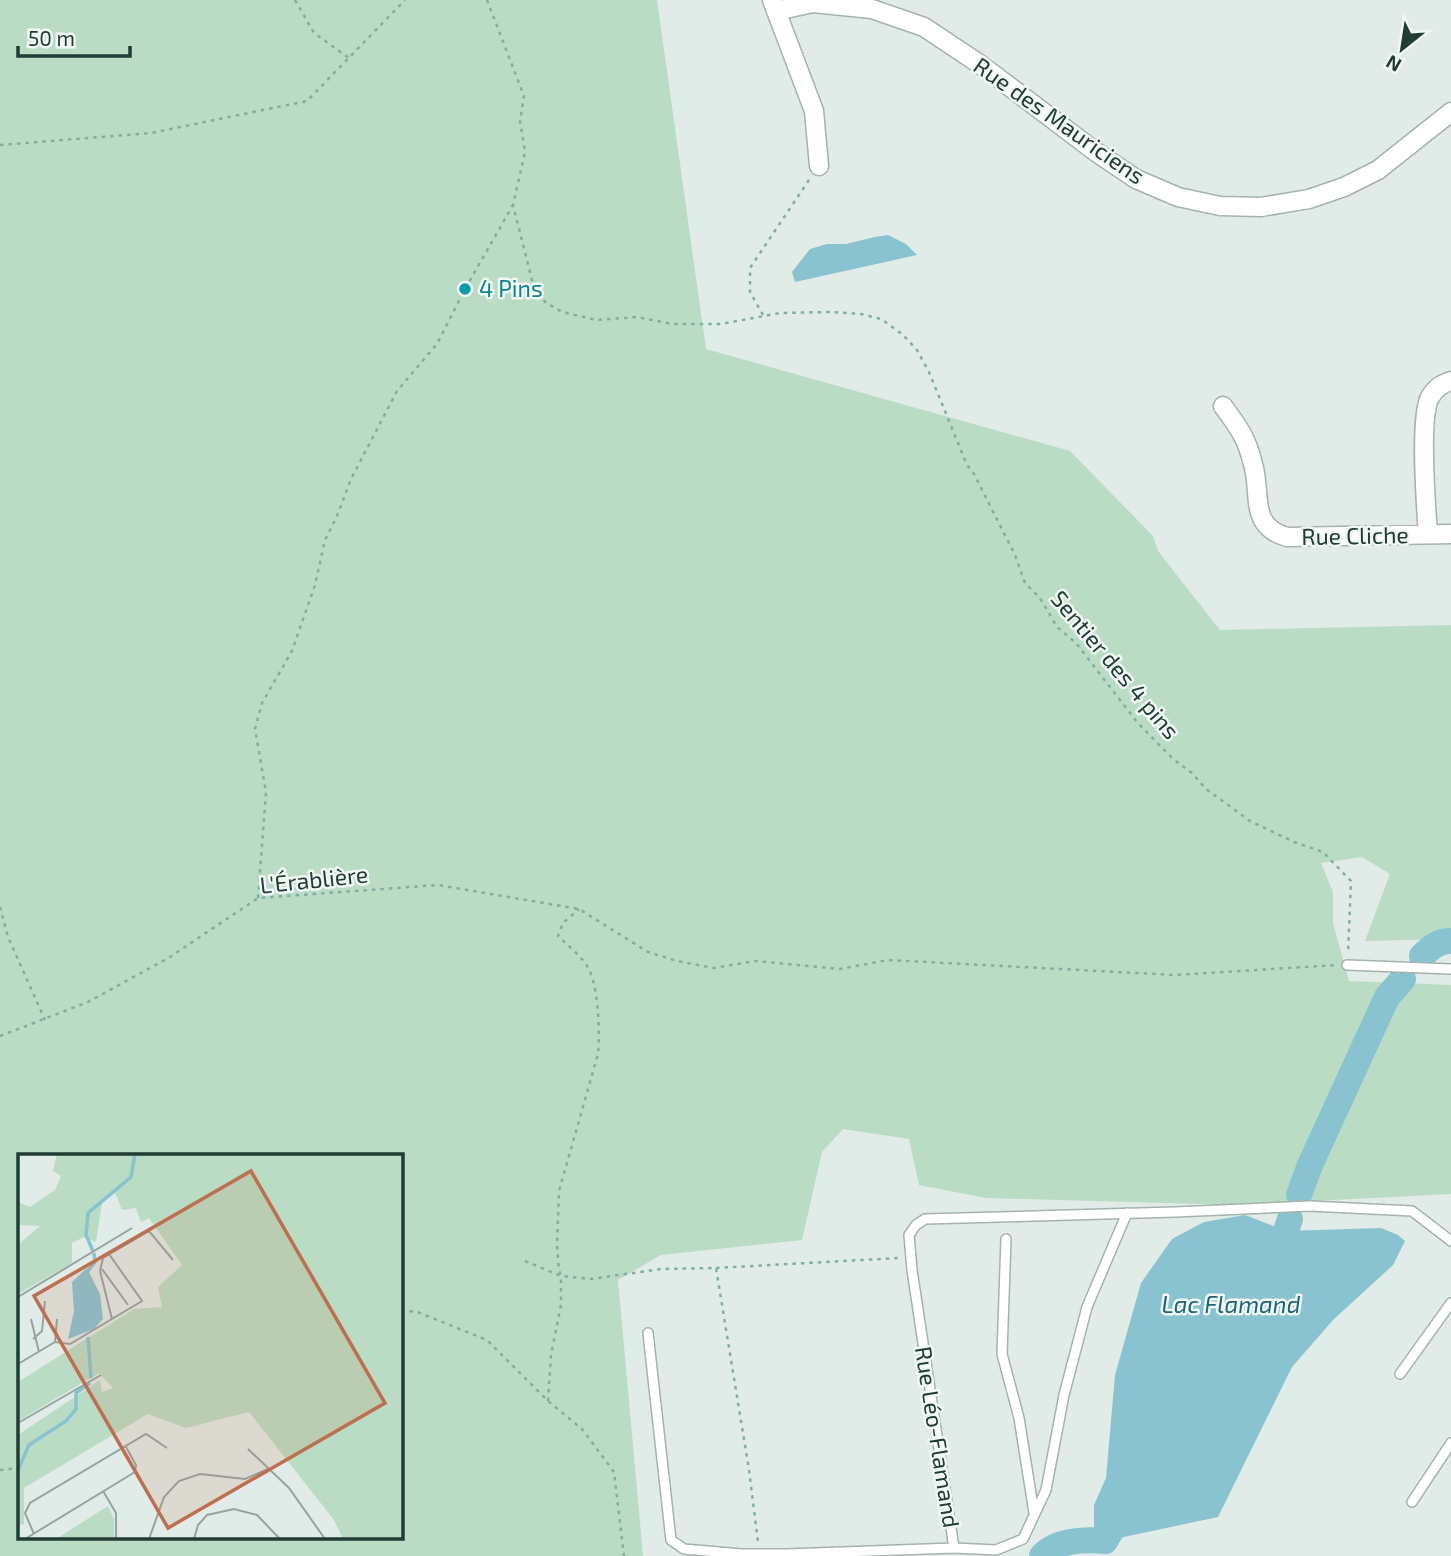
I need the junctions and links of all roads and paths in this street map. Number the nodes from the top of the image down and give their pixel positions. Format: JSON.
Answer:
{"nodes":[{"id":1,"x":295,"y":0,"type":"edge"},
{"id":2,"x":405,"y":0,"type":"edge"},
{"id":3,"x":487,"y":0,"type":"edge"},
{"id":4,"x":774,"y":5,"type":"edge"},
{"id":5,"x":349,"y":58,"type":"junction"},
{"id":6,"x":1451,"y":112,"type":"edge"},
{"id":7,"x":0,"y":145,"type":"edge"},
{"id":8,"x":819,"y":166,"type":"joint"},
{"id":9,"x":513,"y":205,"type":"junction"},
{"id":10,"x":763,"y":315,"type":"junction"},
{"id":11,"x":1451,"y":381,"type":"edge"},
{"id":12,"x":1223,"y":406,"type":"dead end"},
{"id":13,"x":1428,"y":534,"type":"junction"},
{"id":14,"x":1451,"y":534,"type":"edge"},
{"id":15,"x":258,"y":898,"type":"junction"},
{"id":16,"x":0,"y":907,"type":"edge"},
{"id":17,"x":579,"y":909,"type":"junction"},
{"id":18,"x":1348,"y":965,"type":"junction"},
{"id":19,"x":1451,"y":969,"type":"edge"},
{"id":20,"x":45,"y":1020,"type":"junction"},
{"id":21,"x":0,"y":1036,"type":"edge"},
{"id":22,"x":1127,"y":1213,"type":"junction"},
{"id":23,"x":1006,"y":1239,"type":"dead end"},
{"id":24,"x":1451,"y":1241,"type":"edge"},
{"id":25,"x":911,"y":1257,"type":"junction"},
{"id":26,"x":525,"y":1261,"type":"dead end"},
{"id":27,"x":716,"y":1268,"type":"junction"},
{"id":28,"x":561,"y":1276,"type":"junction"},
{"id":29,"x":1451,"y":1303,"type":"edge"},
{"id":30,"x":402,"y":1312,"type":"edge"},
{"id":31,"x":648,"y":1333,"type":"dead end"},
{"id":32,"x":1399,"y":1374,"type":"dead end"},
{"id":33,"x":548,"y":1401,"type":"junction"},
{"id":34,"x":1451,"y":1443,"type":"edge"},
{"id":35,"x":18,"y":1468,"type":"edge"},
{"id":36,"x":0,"y":1470,"type":"edge"},
{"id":37,"x":1412,"y":1502,"type":"dead end"},
{"id":38,"x":1034,"y":1514,"type":"junction"},
{"id":39,"x":954,"y":1548,"type":"junction"},
{"id":40,"x":742,"y":1554,"type":"junction"},
{"id":41,"x":624,"y":1556,"type":"edge"}],
"edges":[{"from":1,"to":5,"type":"path"},
{"from":2,"to":5,"type":"path"},
{"from":3,"to":9,"type":"path","name":"Sentier des 4 pins"},
{"from":4,"to":6,"type":"street","name":"Rue des Mauriciens"},
{"from":4,"to":8,"type":"street"},
{"from":5,"to":7,"type":"path"},
{"from":8,"to":10,"type":"path"},
{"from":9,"to":10,"type":"path","name":"Sentier des 4 pins"},
{"from":9,"to":15,"type":"path"},
{"from":10,"to":18,"type":"path","name":"Sentier des 4 pins"},
{"from":11,"to":13,"type":"street"},
{"from":12,"to":13,"type":"street","name":"Rue Cliche"},
{"from":13,"to":14,"type":"street","name":"Rue Cliche"},
{"from":15,"to":17,"type":"path","name":"L'Érablière"},
{"from":15,"to":20,"type":"path","name":"L'Érablière"},
{"from":16,"to":20,"type":"path"},
{"from":17,"to":18,"type":"path"},
{"from":17,"to":28,"type":"path"},
{"from":18,"to":19,"type":"lane"},
{"from":20,"to":21,"type":"path","name":"L'Érablière"},
{"from":22,"to":24,"type":"lane"},
{"from":22,"to":25,"type":"lane","name":"Rue Léo-Flamand"},
{"from":22,"to":38,"type":"lane"},
{"from":23,"to":38,"type":"lane"},
{"from":25,"to":27,"type":"path"},
{"from":25,"to":39,"type":"lane","name":"Rue Léo-Flamand"},
{"from":26,"to":28,"type":"path"},
{"from":27,"to":28,"type":"path"},
{"from":27,"to":40,"type":"path"},
{"from":28,"to":33,"type":"path"},
{"from":29,"to":32,"type":"lane"},
{"from":30,"to":33,"type":"path"},
{"from":31,"to":40,"type":"lane","name":"Rue Léo-Flamand"},
{"from":33,"to":41,"type":"path"},
{"from":34,"to":37,"type":"lane"},
{"from":35,"to":36,"type":"path"},
{"from":38,"to":39,"type":"lane"},
{"from":39,"to":40,"type":"lane","name":"Rue Léo-Flamand"}]}
